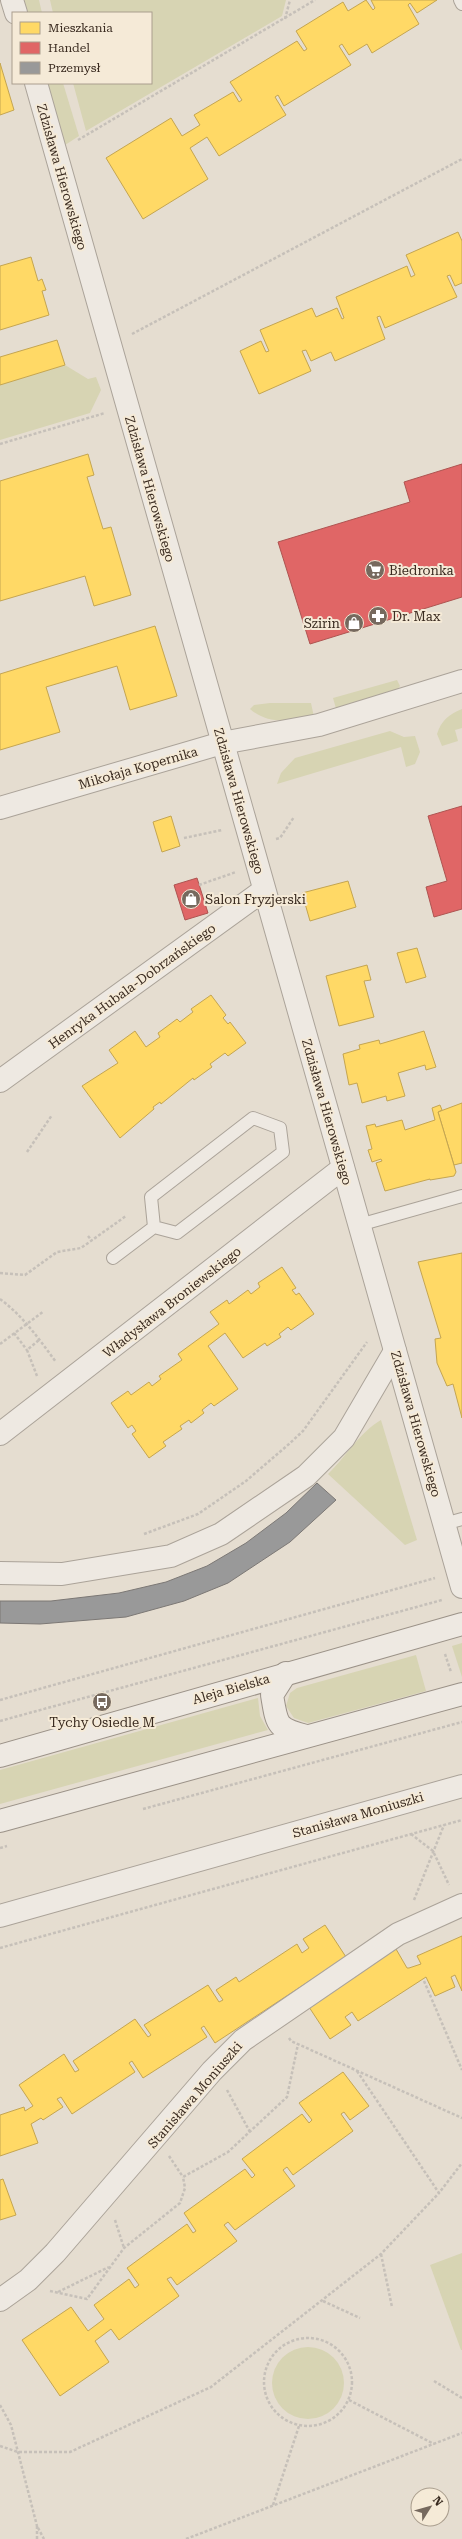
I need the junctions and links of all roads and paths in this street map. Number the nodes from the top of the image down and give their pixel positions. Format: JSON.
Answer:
{"nodes":[{"id":1,"x":12,"y":0,"type":"edge"},
{"id":2,"x":290,"y":0,"type":"edge"},
{"id":3,"x":315,"y":0,"type":"edge"},
{"id":4,"x":460,"y":0,"type":"edge"},
{"id":5,"x":462,"y":4,"type":"edge"},
{"id":6,"x":16,"y":12,"type":"edge"},
{"id":7,"x":285,"y":19,"type":"junction"},
{"id":8,"x":36,"y":84,"type":"edge"},
{"id":9,"x":71,"y":144,"type":"dead end"},
{"id":10,"x":462,"y":159,"type":"edge"},
{"id":11,"x":108,"y":341,"type":"junction"},
{"id":12,"x":113,"y":410,"type":"dead end"},
{"id":13,"x":0,"y":444,"type":"edge"},
{"id":14,"x":462,"y":680,"type":"edge"},
{"id":15,"x":222,"y":743,"type":"junction"},
{"id":16,"x":0,"y":808,"type":"edge"},
{"id":17,"x":227,"y":829,"type":"dead end"},
{"id":18,"x":184,"y":838,"type":"dead end"},
{"id":19,"x":238,"y":871,"type":"dead end"},
{"id":20,"x":200,"y":885,"type":"dead end"},
{"id":21,"x":264,"y":890,"type":"junction"},
{"id":22,"x":0,"y":1081,"type":"edge"},
{"id":23,"x":52,"y":1115,"type":"dead end"},
{"id":24,"x":27,"y":1152,"type":"dead end"},
{"id":25,"x":343,"y":1168,"type":"junction"},
{"id":26,"x":462,"y":1196,"type":"edge"},
{"id":27,"x":126,"y":1216,"type":"dead end"},
{"id":28,"x":359,"y":1225,"type":"junction"},
{"id":29,"x":154,"y":1227,"type":"junction"},
{"id":30,"x":88,"y":1236,"type":"dead end"},
{"id":31,"x":92,"y":1240,"type":"junction"},
{"id":32,"x":113,"y":1258,"type":"dead end"},
{"id":33,"x":0,"y":1273,"type":"edge"},
{"id":34,"x":0,"y":1299,"type":"edge"},
{"id":35,"x":44,"y":1311,"type":"dead end"},
{"id":36,"x":27,"y":1324,"type":"junction"},
{"id":37,"x":14,"y":1333,"type":"junction"},
{"id":38,"x":39,"y":1340,"type":"junction"},
{"id":39,"x":369,"y":1340,"type":"dead end"},
{"id":40,"x":0,"y":1344,"type":"edge"},
{"id":41,"x":27,"y":1350,"type":"junction"},
{"id":42,"x":395,"y":1351,"type":"junction"},
{"id":43,"x":59,"y":1365,"type":"dead end"},
{"id":44,"x":38,"y":1380,"type":"dead end"},
{"id":45,"x":0,"y":1434,"type":"edge"},
{"id":46,"x":453,"y":1521,"type":"edge"},
{"id":47,"x":140,"y":1535,"type":"dead end"},
{"id":48,"x":0,"y":1573,"type":"edge"},
{"id":49,"x":456,"y":1586,"type":"edge"},
{"id":50,"x":430,"y":1604,"type":"junction"},
{"id":51,"x":462,"y":1624,"type":"edge"},
{"id":52,"x":438,"y":1631,"type":"junction"},
{"id":53,"x":286,"y":1673,"type":"junction"},
{"id":54,"x":460,"y":1695,"type":"edge"},
{"id":55,"x":0,"y":1700,"type":"edge"},
{"id":56,"x":0,"y":1721,"type":"edge"},
{"id":57,"x":462,"y":1722,"type":"edge"},
{"id":58,"x":306,"y":1736,"type":"junction"},
{"id":59,"x":0,"y":1756,"type":"edge"},
{"id":60,"x":462,"y":1786,"type":"edge"},
{"id":61,"x":139,"y":1810,"type":"dead end"},
{"id":62,"x":462,"y":1820,"type":"edge"},
{"id":63,"x":0,"y":1821,"type":"edge"},
{"id":64,"x":444,"y":1825,"type":"junction"},
{"id":65,"x":411,"y":1834,"type":"junction"},
{"id":66,"x":15,"y":1844,"type":"dead end"},
{"id":67,"x":0,"y":1848,"type":"edge"},
{"id":68,"x":433,"y":1851,"type":"junction"},
{"id":69,"x":456,"y":1897,"type":"edge"},
{"id":70,"x":413,"y":1908,"type":"dead end"},
{"id":71,"x":0,"y":1916,"type":"edge"},
{"id":72,"x":0,"y":1948,"type":"edge"},
{"id":73,"x":424,"y":1981,"type":"dead end"},
{"id":74,"x":274,"y":2017,"type":"junction"},
{"id":75,"x":298,"y":2044,"type":"junction"},
{"id":76,"x":215,"y":2068,"type":"junction"},
{"id":77,"x":462,"y":2070,"type":"edge"},
{"id":78,"x":357,"y":2071,"type":"junction"},
{"id":79,"x":462,"y":2118,"type":"edge"},
{"id":80,"x":250,"y":2132,"type":"junction"},
{"id":81,"x":462,"y":2163,"type":"edge"},
{"id":82,"x":439,"y":2193,"type":"junction"},
{"id":83,"x":381,"y":2254,"type":"junction"},
{"id":84,"x":111,"y":2266,"type":"junction"},
{"id":85,"x":43,"y":2289,"type":"dead end"},
{"id":86,"x":58,"y":2293,"type":"junction"},
{"id":87,"x":0,"y":2300,"type":"edge"},
{"id":88,"x":323,"y":2301,"type":"junction"},
{"id":89,"x":392,"y":2307,"type":"dead end"},
{"id":90,"x":360,"y":2318,"type":"dead end"},
{"id":91,"x":434,"y":2381,"type":"dead end"},
{"id":92,"x":462,"y":2398,"type":"edge"},
{"id":93,"x":349,"y":2400,"type":"junction"},
{"id":94,"x":0,"y":2405,"type":"edge"},
{"id":95,"x":299,"y":2426,"type":"junction"},
{"id":96,"x":462,"y":2433,"type":"edge"},
{"id":97,"x":434,"y":2444,"type":"junction"},
{"id":98,"x":0,"y":2446,"type":"edge"},
{"id":99,"x":18,"y":2452,"type":"junction"},
{"id":100,"x":273,"y":2506,"type":"junction"},
{"id":101,"x":37,"y":2526,"type":"junction"},
{"id":102,"x":37,"y":2539,"type":"edge"},
{"id":103,"x":44,"y":2539,"type":"edge"},
{"id":104,"x":186,"y":2539,"type":"edge"}],
"edges":[{"from":1,"to":6,"type":"street"},
{"from":2,"to":7,"type":"path"},
{"from":3,"to":7,"type":"path"},
{"from":4,"to":5,"type":"lane"},
{"from":7,"to":9,"type":"path"},
{"from":8,"to":11,"type":"street","name":"Zdzisława Hierowskiego"},
{"from":10,"to":11,"type":"path"},
{"from":11,"to":15,"type":"street","name":"Zdzisława Hierowskiego"},
{"from":12,"to":13,"type":"path"},
{"from":14,"to":15,"type":"street","name":"Mikołaja Kopernika"},
{"from":15,"to":16,"type":"street","name":"Mikołaja Kopernika"},
{"from":15,"to":21,"type":"street","name":"Zdzisława Hierowskiego"},
{"from":17,"to":18,"type":"path"},
{"from":19,"to":20,"type":"path"},
{"from":21,"to":22,"type":"street","name":"Henryka Hubala-Dobrzańskiego"},
{"from":21,"to":25,"type":"street","name":"Zdzisława Hierowskiego"},
{"from":23,"to":24,"type":"path"},
{"from":25,"to":28,"type":"street","name":"Zdzisława Hierowskiego"},
{"from":25,"to":45,"type":"street","name":"Władysława Broniewskiego"},
{"from":26,"to":28,"type":"lane"},
{"from":27,"to":31,"type":"path"},
{"from":28,"to":42,"type":"street","name":"Zdzisława Hierowskiego"},
{"from":29,"to":29,"type":"lane"},
{"from":29,"to":32,"type":"lane"},
{"from":30,"to":31,"type":"path"},
{"from":31,"to":33,"type":"path"},
{"from":34,"to":36,"type":"path"},
{"from":35,"to":36,"type":"path"},
{"from":36,"to":37,"type":"path"},
{"from":36,"to":38,"type":"path"},
{"from":37,"to":40,"type":"path"},
{"from":37,"to":41,"type":"path"},
{"from":38,"to":41,"type":"path"},
{"from":38,"to":43,"type":"path"},
{"from":39,"to":47,"type":"path"},
{"from":41,"to":44,"type":"path"},
{"from":42,"to":46,"type":"street","name":"Zdzisława Hierowskiego"},
{"from":42,"to":48,"type":"street"},
{"from":46,"to":49,"type":"street","name":"Zdzisława Hierowskiego"},
{"from":49,"to":50,"type":"path"},
{"from":49,"to":55,"type":"path"},
{"from":50,"to":52,"type":"path"},
{"from":50,"to":56,"type":"path"},
{"from":51,"to":52,"type":"street","name":"Aleja Bielska"},
{"from":52,"to":53,"type":"street","name":"Aleja Bielska"},
{"from":52,"to":54,"type":"path"},
{"from":53,"to":58,"type":"street"},
{"from":53,"to":59,"type":"street","name":"Aleja Bielska"},
{"from":54,"to":58,"type":"street"},
{"from":57,"to":61,"type":"path"},
{"from":58,"to":63,"type":"street"},
{"from":60,"to":71,"type":"street","name":"Stanisława Moniuszki"},
{"from":62,"to":64,"type":"path"},
{"from":64,"to":65,"type":"path"},
{"from":64,"to":68,"type":"path"},
{"from":65,"to":68,"type":"path"},
{"from":65,"to":72,"type":"path"},
{"from":66,"to":67,"type":"path"},
{"from":68,"to":69,"type":"path"},
{"from":68,"to":70,"type":"path"},
{"from":69,"to":74,"type":"street","name":"Stanisława Moniuszki"},
{"from":73,"to":77,"type":"path"},
{"from":74,"to":75,"type":"path"},
{"from":74,"to":76,"type":"street","name":"Stanisława Moniuszki"},
{"from":75,"to":78,"type":"path"},
{"from":75,"to":80,"type":"path"},
{"from":76,"to":80,"type":"path"},
{"from":76,"to":87,"type":"street","name":"Stanisława Moniuszki"},
{"from":78,"to":79,"type":"path"},
{"from":78,"to":82,"type":"path"},
{"from":80,"to":84,"type":"path"},
{"from":81,"to":82,"type":"path"},
{"from":82,"to":83,"type":"path"},
{"from":83,"to":88,"type":"path"},
{"from":83,"to":89,"type":"path"},
{"from":84,"to":86,"type":"path"},
{"from":84,"to":86,"type":"path"},
{"from":85,"to":86,"type":"path"},
{"from":88,"to":90,"type":"path"},
{"from":88,"to":99,"type":"path"},
{"from":91,"to":92,"type":"path"},
{"from":93,"to":95,"type":"path"},
{"from":93,"to":95,"type":"path"},
{"from":93,"to":97,"type":"path"},
{"from":94,"to":99,"type":"path"},
{"from":95,"to":100,"type":"path"},
{"from":96,"to":97,"type":"path"},
{"from":97,"to":100,"type":"path"},
{"from":98,"to":99,"type":"path"},
{"from":99,"to":101,"type":"path"},
{"from":100,"to":104,"type":"path"},
{"from":101,"to":102,"type":"path"},
{"from":101,"to":103,"type":"path"}]}
